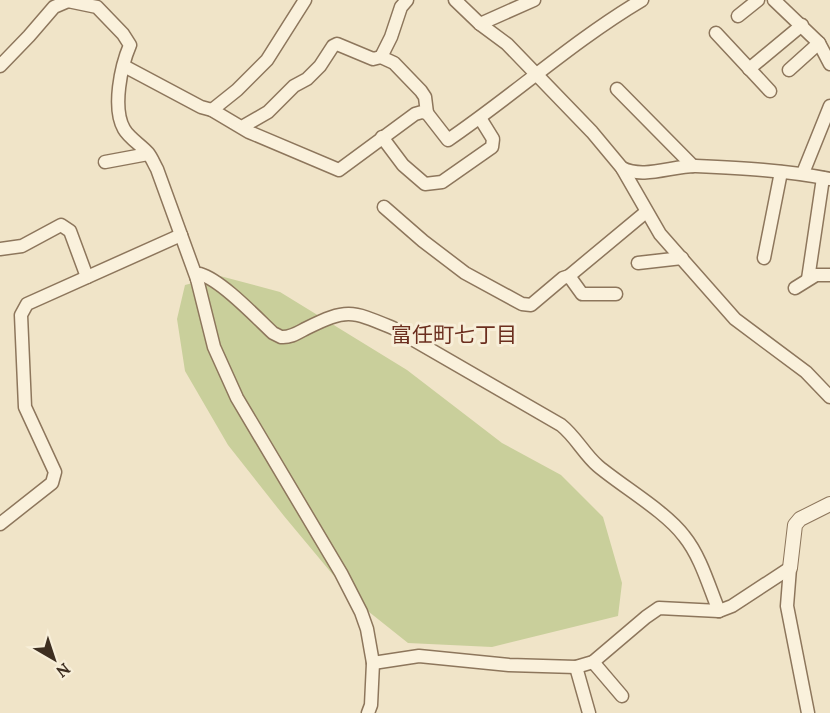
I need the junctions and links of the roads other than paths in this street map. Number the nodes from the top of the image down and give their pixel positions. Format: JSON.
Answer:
{"nodes":[{"id":1,"x":305,"y":0,"type":"edge"},
{"id":2,"x":406,"y":0,"type":"edge"},
{"id":3,"x":455,"y":0,"type":"edge"},
{"id":4,"x":534,"y":0,"type":"edge"},
{"id":5,"x":642,"y":0,"type":"edge"},
{"id":6,"x":758,"y":0,"type":"edge"},
{"id":7,"x":774,"y":0,"type":"edge"},
{"id":8,"x":100,"y":3,"type":"edge"},
{"id":9,"x":50,"y":4,"type":"edge"},
{"id":10,"x":738,"y":16,"type":"dead end"},
{"id":11,"x":480,"y":24,"type":"junction"},
{"id":12,"x":801,"y":25,"type":"junction"},
{"id":13,"x":716,"y":33,"type":"dead end"},
{"id":14,"x":819,"y":43,"type":"junction"},
{"id":15,"x":381,"y":57,"type":"junction"},
{"id":16,"x":830,"y":64,"type":"edge"},
{"id":17,"x":0,"y":66,"type":"edge"},
{"id":18,"x":124,"y":66,"type":"junction"},
{"id":19,"x":749,"y":69,"type":"junction"},
{"id":20,"x":789,"y":70,"type":"dead end"},
{"id":21,"x":536,"y":74,"type":"junction"},
{"id":22,"x":617,"y":89,"type":"dead end"},
{"id":23,"x":770,"y":91,"type":"dead end"},
{"id":24,"x":830,"y":106,"type":"edge"},
{"id":25,"x":212,"y":110,"type":"junction"},
{"id":26,"x":427,"y":113,"type":"junction"},
{"id":27,"x":480,"y":118,"type":"junction"},
{"id":28,"x":826,"y":126,"type":"edge"},
{"id":29,"x":242,"y":127,"type":"junction"},
{"id":30,"x":382,"y":137,"type":"junction"},
{"id":31,"x":148,"y":154,"type":"junction"},
{"id":32,"x":105,"y":162,"type":"dead end"},
{"id":33,"x":693,"y":166,"type":"junction"},
{"id":34,"x":622,"y":168,"type":"junction"},
{"id":35,"x":781,"y":172,"type":"junction"},
{"id":36,"x":803,"y":173,"type":"junction"},
{"id":37,"x":826,"y":178,"type":"edge"},
{"id":38,"x":384,"y":207,"type":"dead end"},
{"id":39,"x":646,"y":212,"type":"junction"},
{"id":40,"x":181,"y":235,"type":"junction"},
{"id":41,"x":0,"y":249,"type":"edge"},
{"id":42,"x":682,"y":258,"type":"junction"},
{"id":43,"x":764,"y":258,"type":"dead end"},
{"id":44,"x":638,"y":263,"type":"dead end"},
{"id":45,"x":830,"y":274,"type":"edge"},
{"id":46,"x":570,"y":276,"type":"junction"},
{"id":47,"x":87,"y":277,"type":"junction"},
{"id":48,"x":197,"y":279,"type":"junction"},
{"id":49,"x":808,"y":279,"type":"junction"},
{"id":50,"x":795,"y":288,"type":"dead end"},
{"id":51,"x":616,"y":294,"type":"dead end"},
{"id":52,"x":830,"y":397,"type":"edge"},
{"id":53,"x":830,"y":504,"type":"edge"},
{"id":54,"x":0,"y":524,"type":"edge"},
{"id":55,"x":790,"y":567,"type":"junction"},
{"id":56,"x":719,"y":611,"type":"junction"},
{"id":57,"x":593,"y":662,"type":"junction"},
{"id":58,"x":373,"y":663,"type":"junction"},
{"id":59,"x":576,"y":667,"type":"junction"},
{"id":60,"x":622,"y":696,"type":"dead end"},
{"id":61,"x":368,"y":713,"type":"edge"},
{"id":62,"x":589,"y":713,"type":"edge"},
{"id":63,"x":808,"y":713,"type":"edge"}],
"edges":[{"from":1,"to":25,"type":"street"},
{"from":2,"to":15,"type":"street"},
{"from":3,"to":11,"type":"street"},
{"from":4,"to":11,"type":"street"},
{"from":5,"to":21,"type":"street"},
{"from":6,"to":10,"type":"street"},
{"from":7,"to":12,"type":"street"},
{"from":8,"to":9,"type":"street"},
{"from":8,"to":18,"type":"street"},
{"from":9,"to":17,"type":"street"},
{"from":11,"to":21,"type":"street"},
{"from":12,"to":14,"type":"street"},
{"from":12,"to":19,"type":"street"},
{"from":13,"to":19,"type":"street"},
{"from":14,"to":16,"type":"street"},
{"from":14,"to":20,"type":"street"},
{"from":15,"to":26,"type":"street"},
{"from":15,"to":29,"type":"street"},
{"from":18,"to":25,"type":"street"},
{"from":18,"to":31,"type":"street"},
{"from":19,"to":23,"type":"street"},
{"from":21,"to":27,"type":"street"},
{"from":21,"to":34,"type":"street"},
{"from":22,"to":33,"type":"street"},
{"from":24,"to":28,"type":"street"},
{"from":25,"to":29,"type":"street"},
{"from":26,"to":27,"type":"street"},
{"from":26,"to":30,"type":"street"},
{"from":27,"to":30,"type":"street"},
{"from":28,"to":36,"type":"street"},
{"from":29,"to":30,"type":"street"},
{"from":31,"to":32,"type":"street"},
{"from":31,"to":40,"type":"street"},
{"from":33,"to":34,"type":"street"},
{"from":33,"to":35,"type":"street"},
{"from":34,"to":39,"type":"street"},
{"from":35,"to":36,"type":"street"},
{"from":35,"to":43,"type":"street"},
{"from":36,"to":37,"type":"street"},
{"from":37,"to":49,"type":"street"},
{"from":38,"to":46,"type":"street"},
{"from":39,"to":42,"type":"street"},
{"from":39,"to":46,"type":"street"},
{"from":40,"to":47,"type":"street"},
{"from":40,"to":48,"type":"street"},
{"from":41,"to":47,"type":"street"},
{"from":42,"to":44,"type":"street"},
{"from":42,"to":52,"type":"street"},
{"from":45,"to":49,"type":"street"},
{"from":46,"to":51,"type":"street"},
{"from":47,"to":54,"type":"street"},
{"from":48,"to":56,"type":"street"},
{"from":48,"to":58,"type":"street"},
{"from":49,"to":50,"type":"street"},
{"from":53,"to":55,"type":"street"},
{"from":55,"to":56,"type":"street"},
{"from":55,"to":63,"type":"street"},
{"from":56,"to":57,"type":"street"},
{"from":57,"to":59,"type":"street"},
{"from":57,"to":60,"type":"street"},
{"from":58,"to":59,"type":"street"},
{"from":58,"to":61,"type":"street"},
{"from":59,"to":62,"type":"street"}]}
